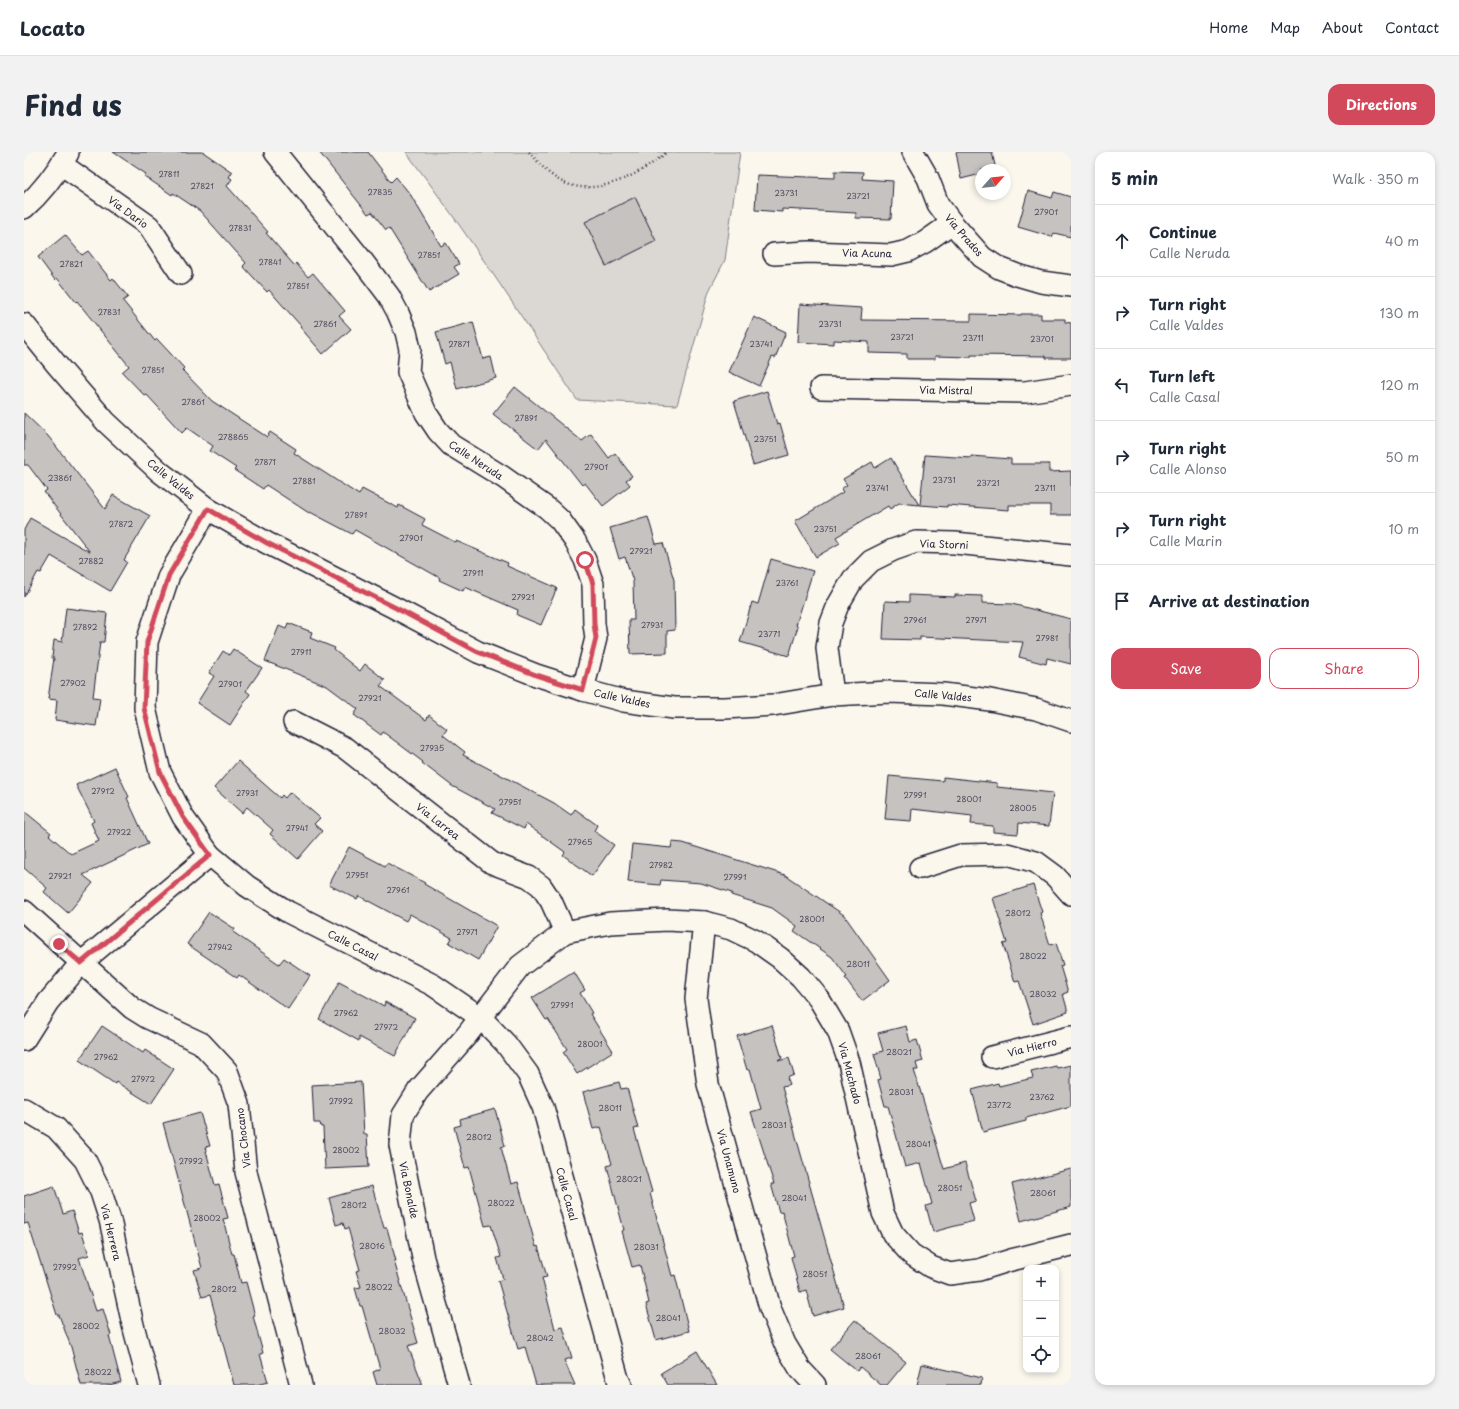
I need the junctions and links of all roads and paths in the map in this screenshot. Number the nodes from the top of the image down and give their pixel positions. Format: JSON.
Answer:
{"nodes":[{"id":1,"x":275,"y":152,"type":"edge"},
{"id":2,"x":529,"y":152,"type":"edge"},
{"id":3,"x":666,"y":152,"type":"edge"},
{"id":4,"x":913,"y":152,"type":"edge"},
{"id":5,"x":65,"y":158,"type":"edge"},
{"id":6,"x":24,"y":208,"type":"edge"},
{"id":7,"x":952,"y":223,"type":"junction"},
{"id":8,"x":774,"y":254,"type":"dead end"},
{"id":9,"x":181,"y":274,"type":"dead end"},
{"id":10,"x":1071,"y":286,"type":"edge"},
{"id":11,"x":24,"y":324,"type":"edge"},
{"id":12,"x":1071,"y":385,"type":"edge"},
{"id":13,"x":821,"y":388,"type":"dead end"},
{"id":14,"x":208,"y":509,"type":"junction"},
{"id":15,"x":1071,"y":555,"type":"edge"},
{"id":16,"x":583,"y":690,"type":"junction"},
{"id":17,"x":833,"y":694,"type":"junction"},
{"id":18,"x":1071,"y":721,"type":"edge"},
{"id":19,"x":294,"y":722,"type":"dead end"},
{"id":20,"x":210,"y":855,"type":"junction"},
{"id":21,"x":920,"y":868,"type":"dead end"},
{"id":22,"x":1071,"y":894,"type":"edge"},
{"id":23,"x":24,"y":911,"type":"edge"},
{"id":24,"x":704,"y":922,"type":"junction"},
{"id":25,"x":565,"y":932,"type":"junction"},
{"id":26,"x":81,"y":963,"type":"junction"},
{"id":27,"x":480,"y":1016,"type":"junction"},
{"id":28,"x":1071,"y":1037,"type":"edge"},
{"id":29,"x":24,"y":1040,"type":"edge"},
{"id":30,"x":992,"y":1057,"type":"dead end"},
{"id":31,"x":24,"y":1109,"type":"edge"},
{"id":32,"x":1071,"y":1245,"type":"edge"},
{"id":33,"x":149,"y":1385,"type":"edge"},
{"id":34,"x":301,"y":1385,"type":"edge"},
{"id":35,"x":459,"y":1385,"type":"edge"},
{"id":36,"x":621,"y":1385,"type":"edge"},
{"id":37,"x":815,"y":1385,"type":"edge"}],
"edges":[{"from":1,"to":16,"type":"street","name":"Calle Neruda"},
{"from":2,"to":3,"type":"path"},
{"from":4,"to":7,"type":"street","name":"Via Prados"},
{"from":5,"to":6,"type":"street"},
{"from":5,"to":9,"type":"street","name":"Via Dario"},
{"from":7,"to":8,"type":"street","name":"Via Acuna"},
{"from":7,"to":10,"type":"street","name":"Via Prados"},
{"from":11,"to":14,"type":"street","name":"Calle Valdes"},
{"from":12,"to":13,"type":"street","name":"Via Mistral"},
{"from":14,"to":16,"type":"street","name":"Calle Valdes"},
{"from":14,"to":20,"type":"street","name":"Calle Casal"},
{"from":15,"to":17,"type":"street","name":"Via Storni"},
{"from":16,"to":17,"type":"street","name":"Calle Valdes"},
{"from":17,"to":18,"type":"street","name":"Calle Valdes"},
{"from":19,"to":25,"type":"street","name":"Via Larrea"},
{"from":20,"to":26,"type":"street"},
{"from":20,"to":27,"type":"street","name":"Calle Casal"},
{"from":21,"to":22,"type":"street"},
{"from":23,"to":26,"type":"street","name":"Via Chocano"},
{"from":24,"to":25,"type":"street","name":"Via Machado"},
{"from":24,"to":32,"type":"street","name":"Via Machado"},
{"from":24,"to":37,"type":"street","name":"Via Unamuno"},
{"from":25,"to":27,"type":"street","name":"Via Machado"},
{"from":26,"to":29,"type":"street"},
{"from":26,"to":34,"type":"street","name":"Via Chocano"},
{"from":27,"to":35,"type":"street","name":"Via Bonalde"},
{"from":27,"to":36,"type":"street","name":"Calle Casal"},
{"from":28,"to":30,"type":"street","name":"Via Hierro"},
{"from":31,"to":33,"type":"street","name":"Via Herrera"}]}
